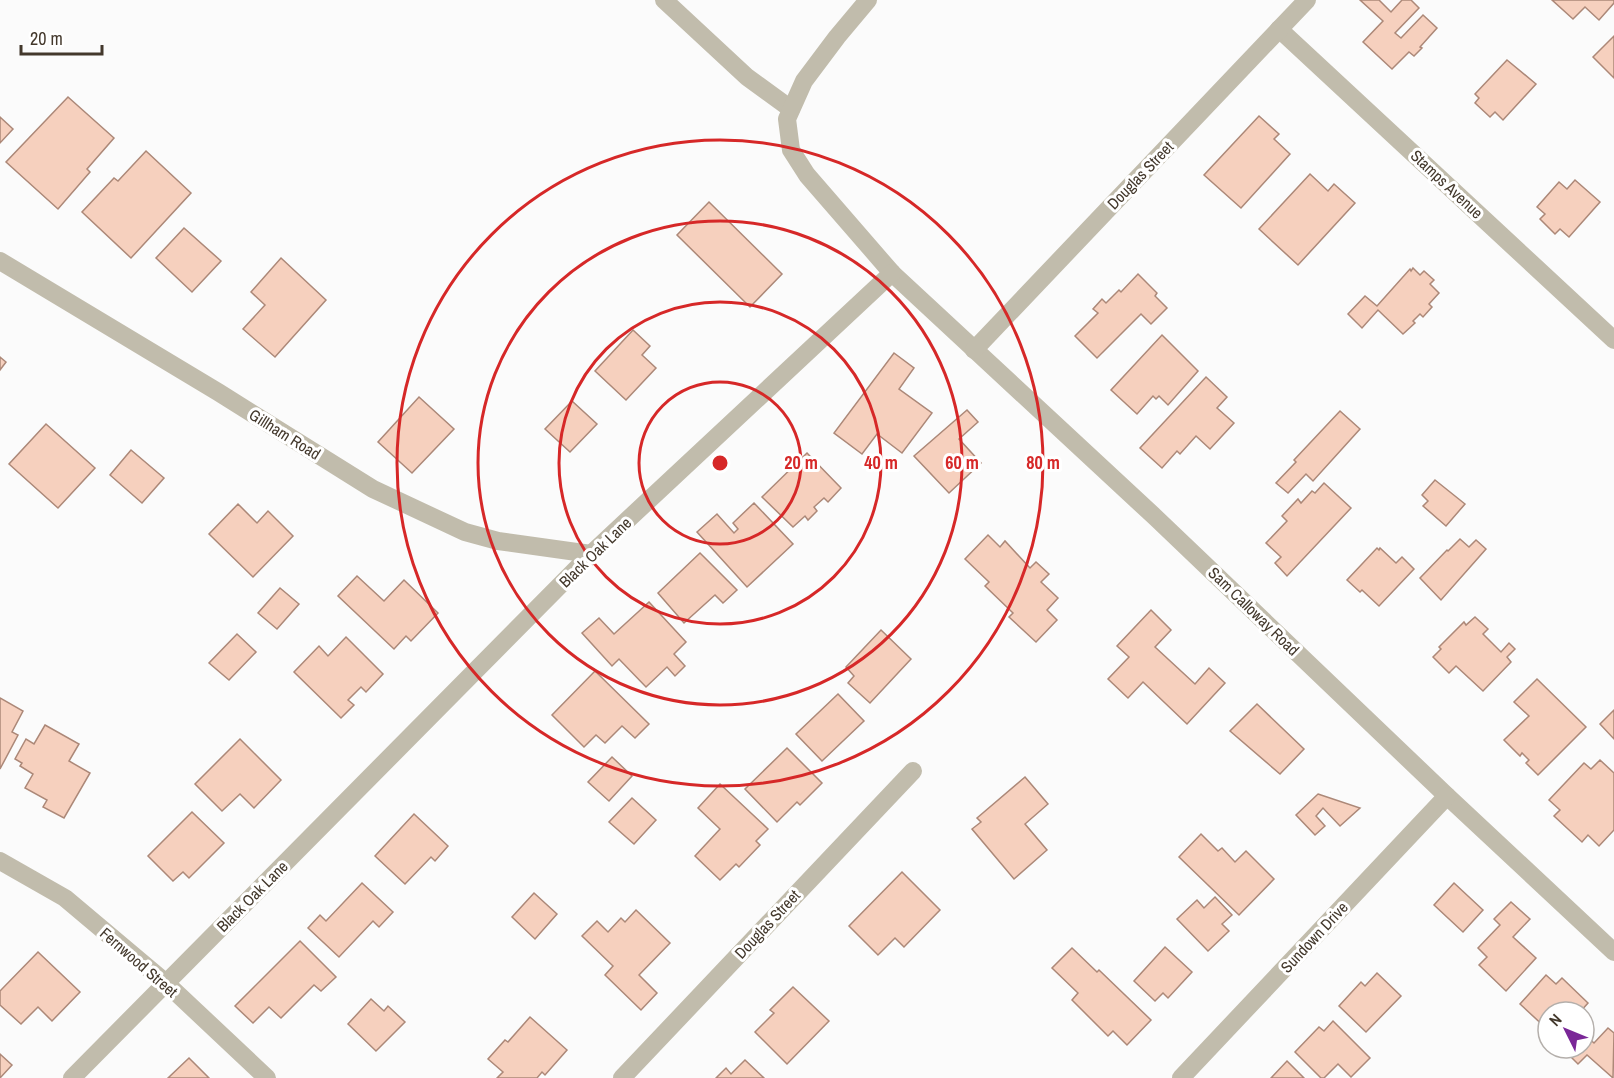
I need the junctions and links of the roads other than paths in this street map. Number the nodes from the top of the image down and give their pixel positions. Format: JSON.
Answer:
{"nodes":[{"id":1,"x":664,"y":0,"type":"edge"},
{"id":2,"x":868,"y":0,"type":"edge"},
{"id":3,"x":1307,"y":0,"type":"edge"},
{"id":4,"x":1280,"y":29,"type":"junction"},
{"id":5,"x":791,"y":109,"type":"junction"},
{"id":6,"x":0,"y":261,"type":"edge"},
{"id":7,"x":892,"y":273,"type":"junction"},
{"id":8,"x":1614,"y":340,"type":"edge"},
{"id":9,"x":974,"y":350,"type":"junction"},
{"id":10,"x":591,"y":554,"type":"junction"},
{"id":11,"x":913,"y":771,"type":"dead end"},
{"id":12,"x":1447,"y":796,"type":"junction"},
{"id":13,"x":0,"y":861,"type":"edge"},
{"id":14,"x":1614,"y":952,"type":"edge"},
{"id":15,"x":166,"y":983,"type":"junction"},
{"id":16,"x":72,"y":1078,"type":"edge"},
{"id":17,"x":267,"y":1078,"type":"edge"},
{"id":18,"x":622,"y":1078,"type":"edge"},
{"id":19,"x":1181,"y":1078,"type":"edge"}],
"edges":[{"from":1,"to":5,"type":"street"},
{"from":2,"to":5,"type":"street"},
{"from":3,"to":4,"type":"street","name":"Douglas Street"},
{"from":4,"to":8,"type":"street","name":"Stamps Avenue"},
{"from":4,"to":9,"type":"street","name":"Douglas Street"},
{"from":5,"to":7,"type":"street"},
{"from":6,"to":10,"type":"street","name":"Gillham Road"},
{"from":7,"to":9,"type":"street","name":"Sam Calloway Road"},
{"from":7,"to":10,"type":"street","name":"Black Oak Lane"},
{"from":9,"to":12,"type":"street","name":"Sam Calloway Road"},
{"from":10,"to":15,"type":"street","name":"Black Oak Lane"},
{"from":11,"to":18,"type":"street","name":"Douglas Street"},
{"from":12,"to":14,"type":"street","name":"Sam Calloway Road"},
{"from":12,"to":19,"type":"street","name":"Sundown Drive"},
{"from":13,"to":15,"type":"street","name":"Fernwood Street"},
{"from":15,"to":16,"type":"street","name":"Black Oak Lane"},
{"from":15,"to":17,"type":"street","name":"Fernwood Street"}]}
